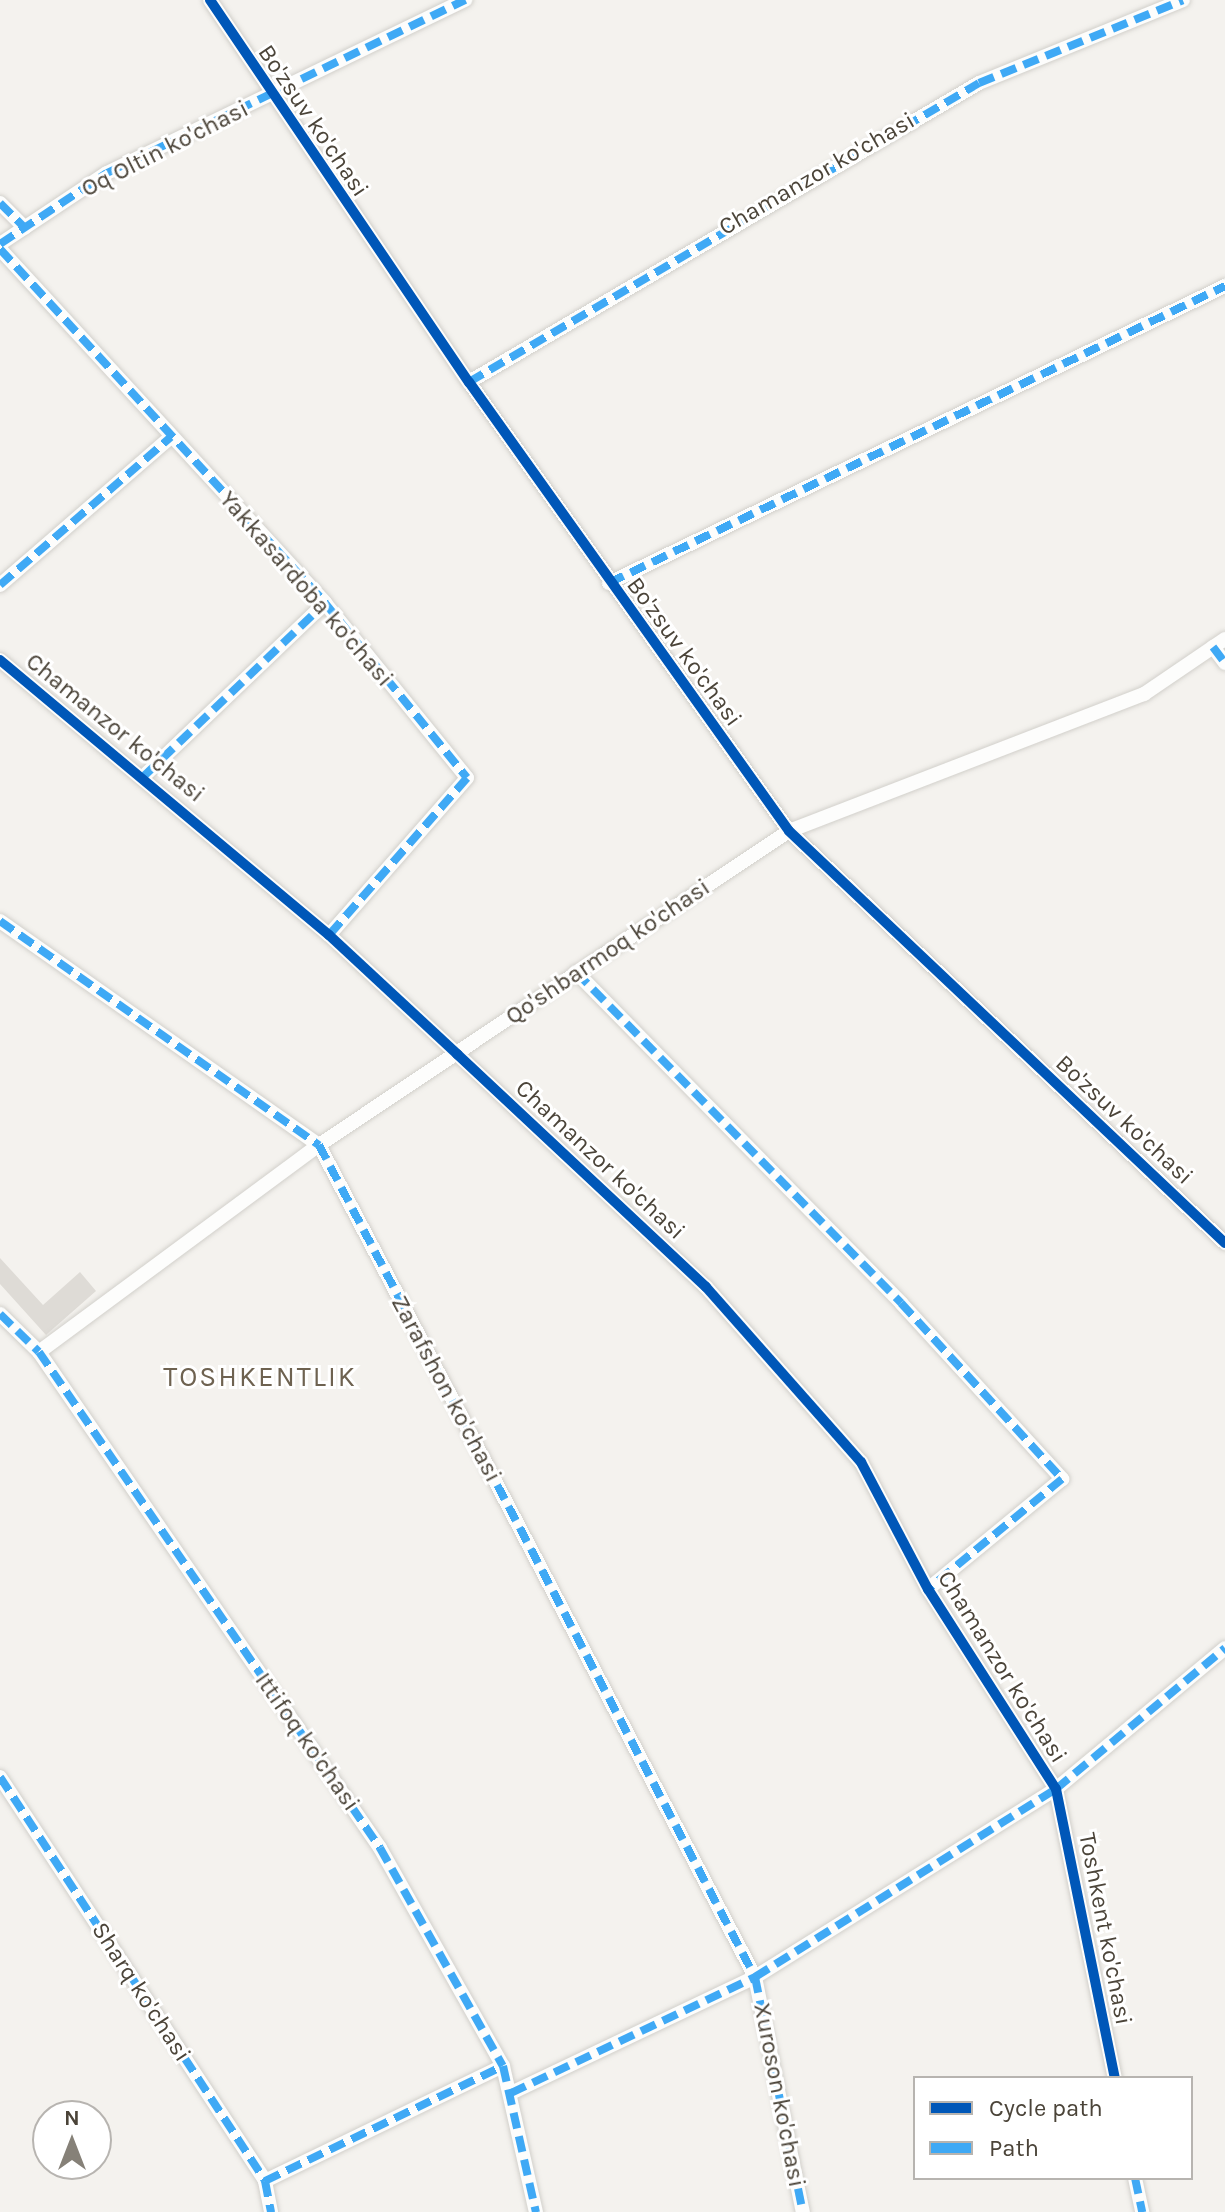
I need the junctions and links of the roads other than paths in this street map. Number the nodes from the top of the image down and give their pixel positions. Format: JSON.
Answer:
{"nodes":[{"id":1,"x":210,"y":0,"type":"edge"},
{"id":2,"x":465,"y":0,"type":"edge"},
{"id":3,"x":1183,"y":0,"type":"edge"},
{"id":4,"x":270,"y":96,"type":"junction"},
{"id":5,"x":0,"y":203,"type":"edge"},
{"id":6,"x":25,"y":228,"type":"junction"},
{"id":7,"x":0,"y":246,"type":"edge"},
{"id":8,"x":1225,"y":286,"type":"edge"},
{"id":9,"x":469,"y":382,"type":"junction"},
{"id":10,"x":171,"y":437,"type":"junction"},
{"id":11,"x":609,"y":583,"type":"junction"},
{"id":12,"x":0,"y":585,"type":"edge"},
{"id":13,"x":325,"y":603,"type":"junction"},
{"id":14,"x":1219,"y":643,"type":"edge"},
{"id":15,"x":0,"y":660,"type":"edge"},
{"id":16,"x":1225,"y":663,"type":"edge"},
{"id":17,"x":144,"y":776,"type":"junction"},
{"id":18,"x":789,"y":831,"type":"junction"},
{"id":19,"x":0,"y":921,"type":"edge"},
{"id":20,"x":329,"y":935,"type":"junction"},
{"id":21,"x":576,"y":972,"type":"junction"},
{"id":22,"x":457,"y":1054,"type":"junction"},
{"id":23,"x":319,"y":1145,"type":"junction"},
{"id":24,"x":1225,"y":1243,"type":"edge"},
{"id":25,"x":0,"y":1314,"type":"edge"},
{"id":26,"x":39,"y":1352,"type":"junction"},
{"id":27,"x":928,"y":1589,"type":"junction"},
{"id":28,"x":1225,"y":1648,"type":"edge"},
{"id":29,"x":0,"y":1777,"type":"edge"},
{"id":30,"x":1056,"y":1789,"type":"junction"},
{"id":31,"x":755,"y":1977,"type":"junction"},
{"id":32,"x":503,"y":2066,"type":"junction"},
{"id":33,"x":1115,"y":2076,"type":"edge"},
{"id":34,"x":511,"y":2093,"type":"junction"},
{"id":35,"x":1135,"y":2180,"type":"edge"},
{"id":36,"x":265,"y":2181,"type":"junction"},
{"id":37,"x":271,"y":2212,"type":"edge"},
{"id":38,"x":536,"y":2212,"type":"edge"},
{"id":39,"x":803,"y":2212,"type":"edge"},
{"id":40,"x":1142,"y":2212,"type":"edge"}],
"edges":[{"from":1,"to":4,"type":"street","name":"Bo'zsuv ko'chasi"},
{"from":2,"to":4,"type":"street","name":"Oq Oltin ko'chasi"},
{"from":3,"to":9,"type":"street","name":"Chamanzor ko'chasi"},
{"from":4,"to":6,"type":"street","name":"Oq Oltin ko'chasi"},
{"from":4,"to":9,"type":"street","name":"Bo'zsuv ko'chasi"},
{"from":5,"to":6,"type":"street"},
{"from":6,"to":7,"type":"street","name":"Oq Oltin ko'chasi"},
{"from":7,"to":10,"type":"street","name":"Yakkasardoba ko'chasi"},
{"from":8,"to":11,"type":"street"},
{"from":9,"to":11,"type":"street","name":"Bo'zsuv ko'chasi"},
{"from":10,"to":12,"type":"street"},
{"from":10,"to":13,"type":"street","name":"Yakkasardoba ko'chasi"},
{"from":11,"to":18,"type":"street","name":"Bo'zsuv ko'chasi"},
{"from":13,"to":17,"type":"street"},
{"from":13,"to":20,"type":"street","name":"Yakkasardoba ko'chasi"},
{"from":14,"to":16,"type":"street"},
{"from":14,"to":18,"type":"street","name":"Qo'shbarmoq ko'chasi"},
{"from":15,"to":17,"type":"street","name":"Chamanzor ko'chasi"},
{"from":17,"to":20,"type":"street","name":"Chamanzor ko'chasi"},
{"from":18,"to":21,"type":"street","name":"Qo'shbarmoq ko'chasi"},
{"from":18,"to":24,"type":"street","name":"Bo'zsuv ko'chasi"},
{"from":19,"to":23,"type":"street","name":"Zarafshon ko'chasi"},
{"from":20,"to":22,"type":"street","name":"Chamanzor ko'chasi"},
{"from":21,"to":22,"type":"street","name":"Qo'shbarmoq ko'chasi"},
{"from":21,"to":27,"type":"street"},
{"from":22,"to":23,"type":"street","name":"Qo'shbarmoq ko'chasi"},
{"from":22,"to":27,"type":"street","name":"Chamanzor ko'chasi"},
{"from":23,"to":26,"type":"street","name":"Qo'shbarmoq ko'chasi"},
{"from":23,"to":31,"type":"street","name":"Zarafshon ko'chasi"},
{"from":25,"to":26,"type":"street","name":"Ittifoq ko'chasi"},
{"from":26,"to":32,"type":"street","name":"Ittifoq ko'chasi"},
{"from":27,"to":30,"type":"street","name":"Chamanzor ko'chasi"},
{"from":28,"to":30,"type":"street"},
{"from":29,"to":36,"type":"street","name":"Sharq ko'chasi"},
{"from":30,"to":31,"type":"street"},
{"from":30,"to":33,"type":"street","name":"Toshkent ko'chasi"},
{"from":31,"to":34,"type":"street"},
{"from":31,"to":39,"type":"street","name":"Xuroson ko'chasi"},
{"from":32,"to":34,"type":"street","name":"Ittifoq ko'chasi"},
{"from":32,"to":36,"type":"street"},
{"from":34,"to":38,"type":"street","name":"Ittifoq ko'chasi"},
{"from":35,"to":40,"type":"street"},
{"from":36,"to":37,"type":"street","name":"Sharq ko'chasi"}]}
